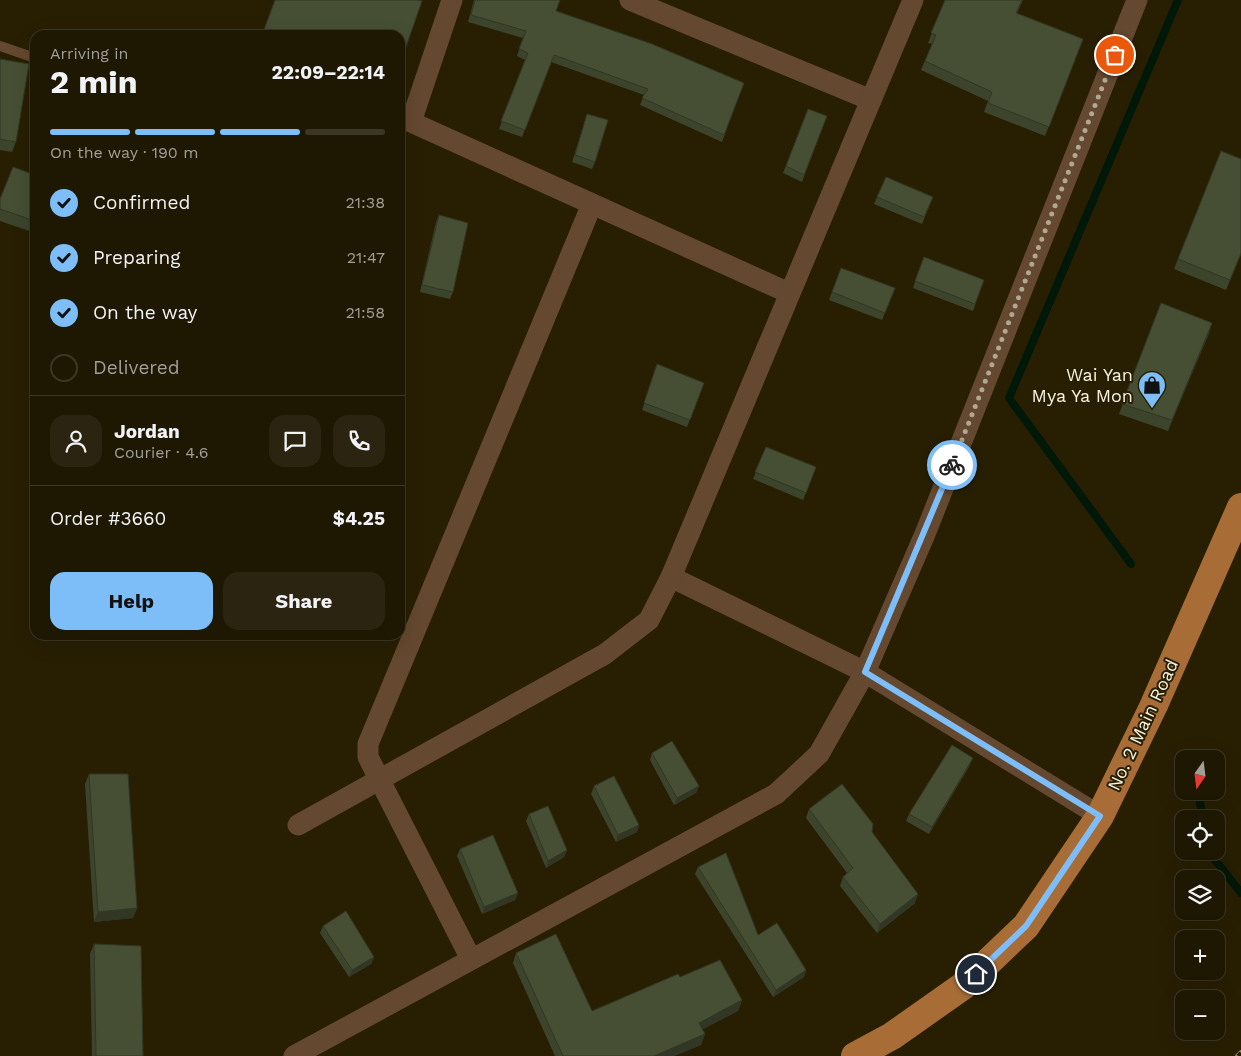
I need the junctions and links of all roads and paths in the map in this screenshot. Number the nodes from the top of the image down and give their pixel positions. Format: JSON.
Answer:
{"nodes":[{"id":1,"x":452,"y":0,"type":"edge"},
{"id":2,"x":630,"y":0,"type":"edge"},
{"id":3,"x":913,"y":0,"type":"edge"},
{"id":4,"x":1137,"y":0,"type":"edge"},
{"id":5,"x":0,"y":46,"type":"edge"},
{"id":6,"x":30,"y":56,"type":"edge"},
{"id":7,"x":871,"y":100,"type":"junction"},
{"id":8,"x":592,"y":204,"type":"junction"},
{"id":9,"x":789,"y":294,"type":"junction"},
{"id":10,"x":1241,"y":507,"type":"edge"},
{"id":11,"x":671,"y":576,"type":"junction"},
{"id":12,"x":865,"y":672,"type":"junction"},
{"id":13,"x":379,"y":780,"type":"junction"},
{"id":14,"x":1100,"y":816,"type":"junction"},
{"id":15,"x":298,"y":825,"type":"dead end"},
{"id":16,"x":471,"y":960,"type":"junction"},
{"id":17,"x":294,"y":1056,"type":"edge"},
{"id":18,"x":855,"y":1056,"type":"edge"}],
"edges":[{"from":1,"to":8,"type":"street"},
{"from":2,"to":7,"type":"street"},
{"from":3,"to":7,"type":"street"},
{"from":4,"to":12,"type":"street"},
{"from":5,"to":6,"type":"lane"},
{"from":7,"to":9,"type":"street"},
{"from":8,"to":9,"type":"street"},
{"from":8,"to":13,"type":"street"},
{"from":9,"to":11,"type":"street"},
{"from":10,"to":14,"type":"main road","name":"No. 2 Main Road"},
{"from":11,"to":12,"type":"street"},
{"from":11,"to":13,"type":"street"},
{"from":12,"to":14,"type":"street"},
{"from":12,"to":16,"type":"street"},
{"from":13,"to":15,"type":"street"},
{"from":13,"to":16,"type":"street"},
{"from":14,"to":18,"type":"main road","name":"No. 2 Main Road"},
{"from":16,"to":17,"type":"street"}]}
